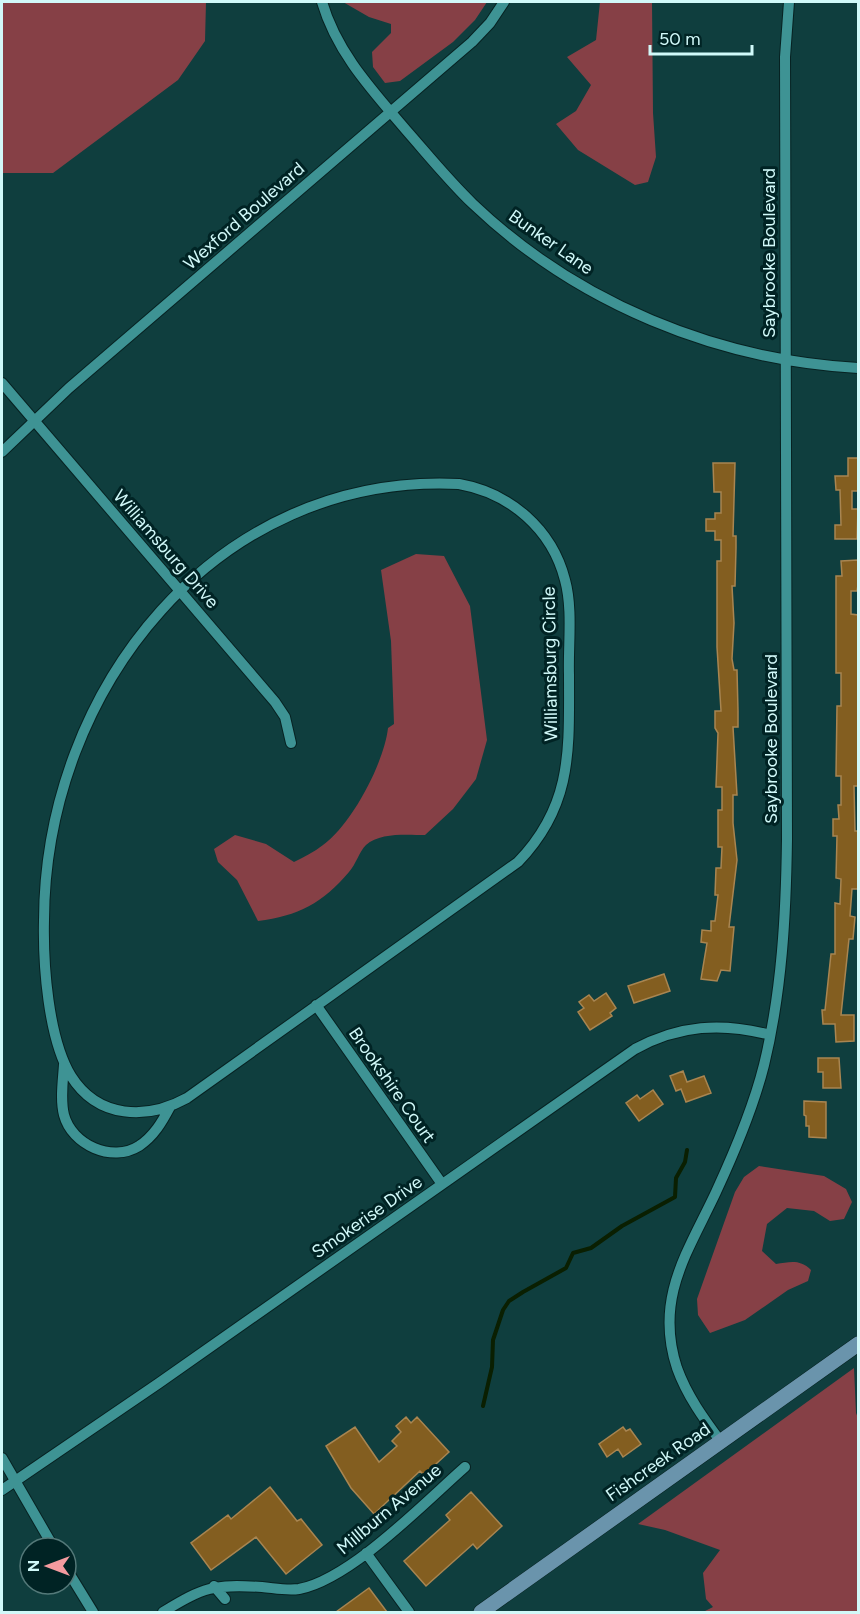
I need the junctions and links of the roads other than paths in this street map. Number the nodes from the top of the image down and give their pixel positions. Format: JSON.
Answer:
{"nodes":[{"id":1,"x":322,"y":2,"type":"edge"},
{"id":2,"x":504,"y":2,"type":"edge"},
{"id":3,"x":789,"y":2,"type":"edge"},
{"id":4,"x":390,"y":112,"type":"junction"},
{"id":5,"x":786,"y":360,"type":"junction"},
{"id":6,"x":858,"y":368,"type":"edge"},
{"id":7,"x":2,"y":383,"type":"edge"},
{"id":8,"x":34,"y":420,"type":"junction"},
{"id":9,"x":2,"y":452,"type":"edge"},
{"id":10,"x":179,"y":590,"type":"junction"},
{"id":11,"x":291,"y":743,"type":"dead end"},
{"id":12,"x":316,"y":1005,"type":"junction"},
{"id":13,"x":770,"y":1035,"type":"junction"},
{"id":14,"x":64,"y":1060,"type":"junction"},
{"id":15,"x":170,"y":1107,"type":"junction"},
{"id":16,"x":442,"y":1184,"type":"junction"},
{"id":17,"x":858,"y":1344,"type":"edge"},
{"id":18,"x":721,"y":1443,"type":"junction"},
{"id":19,"x":2,"y":1458,"type":"edge"},
{"id":20,"x":465,"y":1467,"type":"dead end"},
{"id":21,"x":14,"y":1481,"type":"junction"},
{"id":22,"x":2,"y":1490,"type":"edge"},
{"id":23,"x":47,"y":1536,"type":"edge"},
{"id":24,"x":366,"y":1553,"type":"junction"},
{"id":25,"x":214,"y":1586,"type":"junction"},
{"id":26,"x":78,"y":1588,"type":"edge"},
{"id":27,"x":225,"y":1599,"type":"dead end"},
{"id":28,"x":406,"y":1608,"type":"edge"},
{"id":29,"x":93,"y":1612,"type":"edge"},
{"id":30,"x":163,"y":1612,"type":"edge"},
{"id":31,"x":481,"y":1612,"type":"edge"}],
"edges":[{"from":1,"to":4,"type":"street","name":"Bunker Lane"},
{"from":2,"to":4,"type":"street","name":"Wexford Boulevard"},
{"from":3,"to":5,"type":"street","name":"Saybrooke Boulevard"},
{"from":4,"to":5,"type":"street","name":"Bunker Lane"},
{"from":4,"to":8,"type":"street","name":"Wexford Boulevard"},
{"from":5,"to":6,"type":"street","name":"Bunker Lane"},
{"from":5,"to":13,"type":"street","name":"Saybrooke Boulevard"},
{"from":7,"to":8,"type":"street","name":"Williamsburg Drive"},
{"from":8,"to":9,"type":"street","name":"Wexford Boulevard"},
{"from":8,"to":10,"type":"street","name":"Williamsburg Drive"},
{"from":10,"to":11,"type":"street","name":"Williamsburg Drive"},
{"from":10,"to":12,"type":"street","name":"Williamsburg Circle"},
{"from":10,"to":14,"type":"street","name":"Williamsburg Circle"},
{"from":12,"to":15,"type":"street","name":"Williamsburg Circle"},
{"from":12,"to":16,"type":"street","name":"Brookshire Court"},
{"from":13,"to":16,"type":"street","name":"Smokerise Drive"},
{"from":13,"to":18,"type":"street","name":"Saybrooke Boulevard"},
{"from":14,"to":15,"type":"street","name":"Williamsburg Circle"},
{"from":14,"to":15,"type":"street"},
{"from":16,"to":21,"type":"street","name":"Smokerise Drive"},
{"from":17,"to":18,"type":"main road","name":"Fishcreek Road"},
{"from":18,"to":31,"type":"main road","name":"Fishcreek Road"},
{"from":19,"to":21,"type":"street"},
{"from":20,"to":24,"type":"street","name":"Millburn Avenue"},
{"from":21,"to":22,"type":"street","name":"Smokerise Drive"},
{"from":21,"to":23,"type":"street"},
{"from":24,"to":25,"type":"street","name":"Millburn Avenue"},
{"from":24,"to":28,"type":"street"},
{"from":25,"to":27,"type":"street"},
{"from":25,"to":30,"type":"street","name":"Millburn Avenue"},
{"from":26,"to":29,"type":"street"}]}
